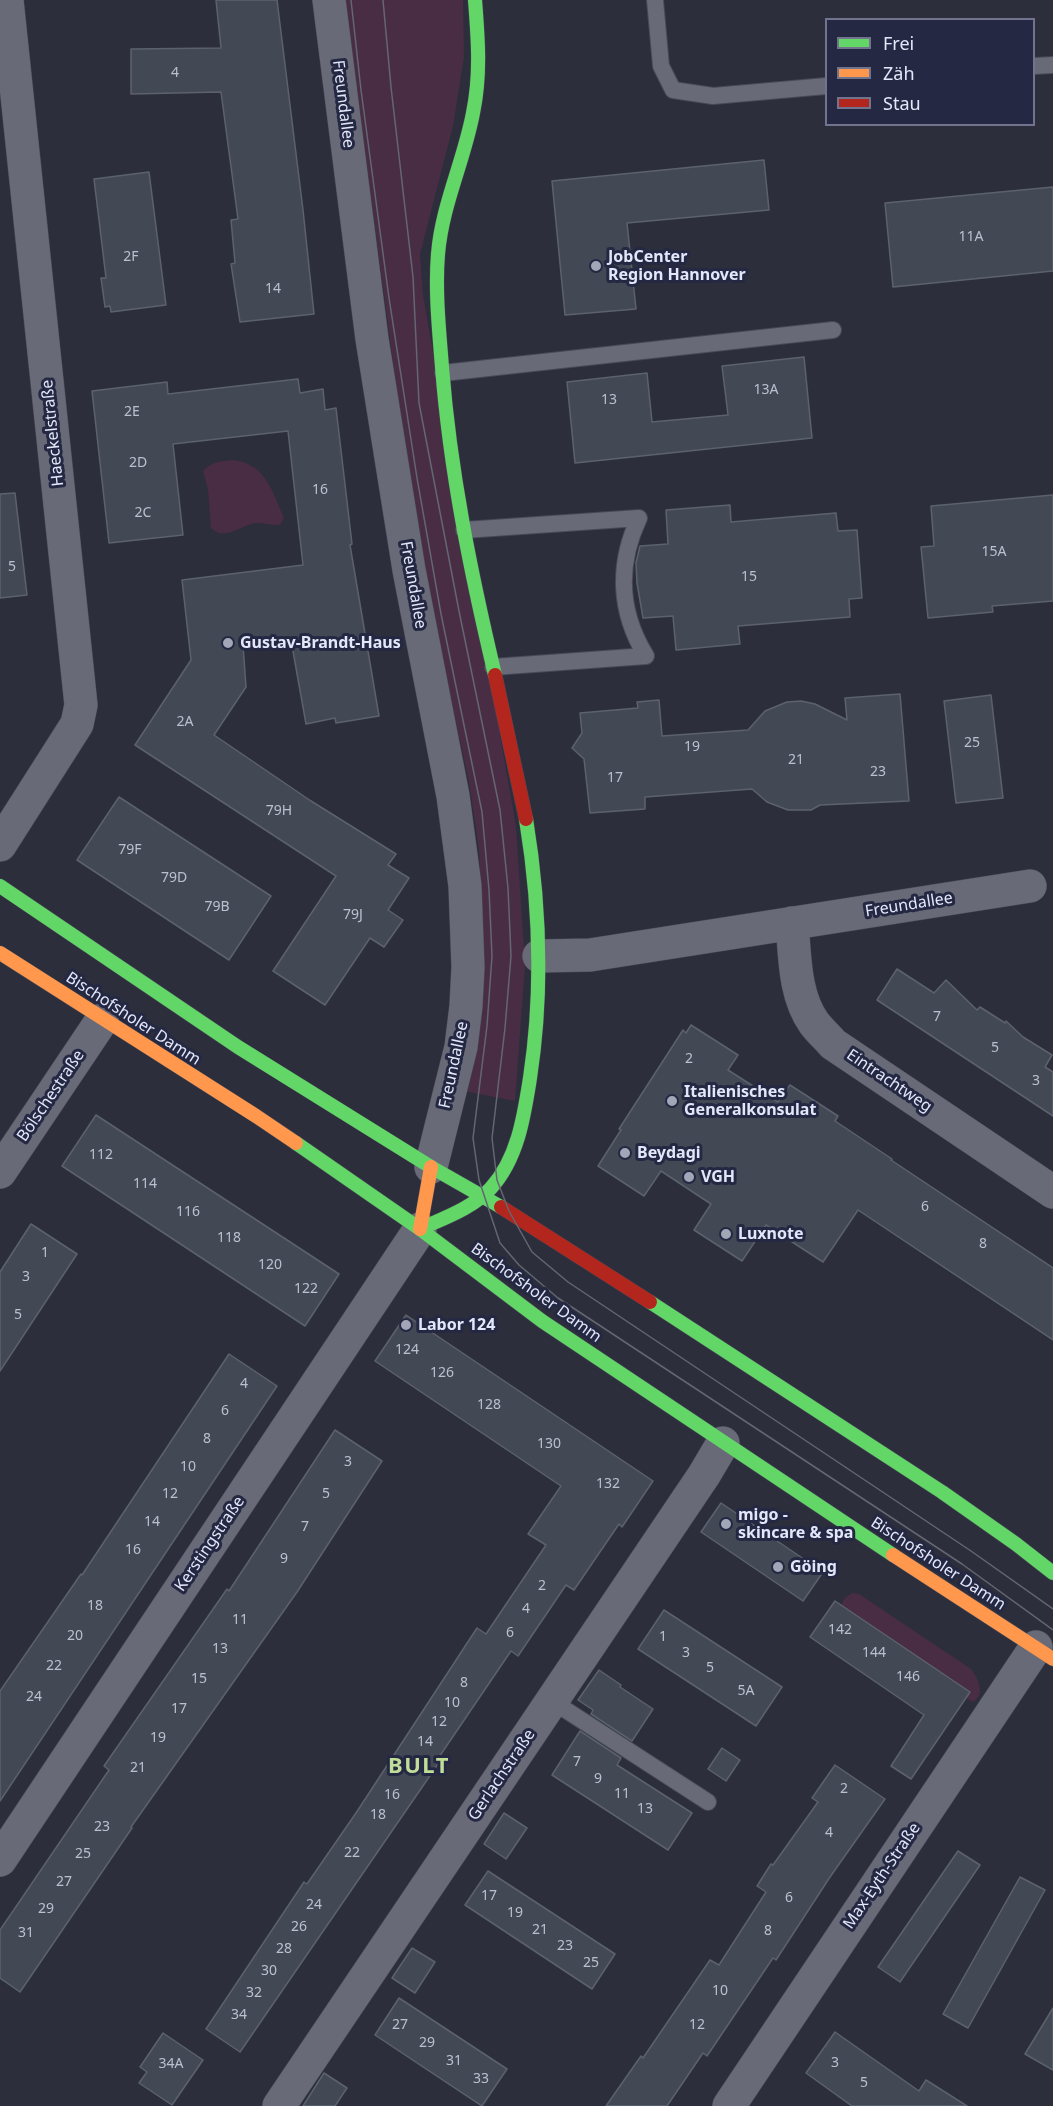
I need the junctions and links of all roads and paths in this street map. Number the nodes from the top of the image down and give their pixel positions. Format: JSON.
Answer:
{"nodes":[{"id":1,"x":7,"y":0,"type":"edge"},
{"id":2,"x":329,"y":0,"type":"edge"},
{"id":3,"x":475,"y":0,"type":"edge"},
{"id":4,"x":655,"y":0,"type":"edge"},
{"id":5,"x":1053,"y":65,"type":"edge"},
{"id":6,"x":1035,"y":66,"type":"edge"},
{"id":7,"x":825,"y":86,"type":"edge"},
{"id":8,"x":833,"y":330,"type":"dead end"},
{"id":9,"x":443,"y":373,"type":"junction"},
{"id":10,"x":464,"y":531,"type":"junction"},
{"id":11,"x":493,"y":667,"type":"junction"},
{"id":12,"x":0,"y":845,"type":"edge"},
{"id":13,"x":0,"y":886,"type":"edge"},
{"id":14,"x":1030,"y":886,"type":"dead end"},
{"id":15,"x":792,"y":923,"type":"junction"},
{"id":16,"x":0,"y":953,"type":"edge"},
{"id":17,"x":539,"y":957,"type":"junction"},
{"id":18,"x":102,"y":1020,"type":"junction"},
{"id":19,"x":431,"y":1167,"type":"junction"},
{"id":20,"x":0,"y":1172,"type":"edge"},
{"id":21,"x":1053,"y":1192,"type":"edge"},
{"id":22,"x":483,"y":1196,"type":"junction"},
{"id":23,"x":420,"y":1229,"type":"junction"},
{"id":24,"x":723,"y":1443,"type":"junction"},
{"id":25,"x":1053,"y":1573,"type":"edge"},
{"id":26,"x":1044,"y":1653,"type":"edge"},
{"id":27,"x":552,"y":1701,"type":"junction"},
{"id":28,"x":708,"y":1802,"type":"dead end"},
{"id":29,"x":0,"y":1860,"type":"edge"},
{"id":30,"x":279,"y":2106,"type":"edge"},
{"id":31,"x":729,"y":2106,"type":"edge"}],
"edges":[{"from":1,"to":12,"type":"street","name":"Haeckelstraße"},
{"from":2,"to":19,"type":"street","name":"Freundallee"},
{"from":3,"to":9,"type":"main road"},
{"from":4,"to":7,"type":"lane"},
{"from":5,"to":6,"type":"lane"},
{"from":8,"to":9,"type":"lane"},
{"from":9,"to":10,"type":"main road"},
{"from":10,"to":11,"type":"main road"},
{"from":10,"to":11,"type":"lane"},
{"from":11,"to":17,"type":"main road"},
{"from":13,"to":19,"type":"main road"},
{"from":14,"to":15,"type":"street","name":"Freundallee"},
{"from":15,"to":17,"type":"street","name":"Freundallee"},
{"from":15,"to":21,"type":"street","name":"Eintrachtweg"},
{"from":16,"to":18,"type":"main road","name":"Bischofsholer Damm"},
{"from":17,"to":22,"type":"main road"},
{"from":18,"to":20,"type":"street","name":"Bölschestraße"},
{"from":18,"to":23,"type":"main road","name":"Bischofsholer Damm"},
{"from":19,"to":22,"type":"main road"},
{"from":19,"to":23,"type":"main road"},
{"from":22,"to":23,"type":"main road"},
{"from":22,"to":25,"type":"main road"},
{"from":23,"to":24,"type":"main road","name":"Bischofsholer Damm"},
{"from":23,"to":29,"type":"street","name":"Kerstingstraße"},
{"from":24,"to":26,"type":"main road","name":"Bischofsholer Damm"},
{"from":24,"to":27,"type":"street","name":"Gerlachstraße"},
{"from":26,"to":31,"type":"street","name":"Max-Eyth-Straße"},
{"from":27,"to":28,"type":"lane"},
{"from":27,"to":30,"type":"street","name":"Gerlachstraße"}]}
